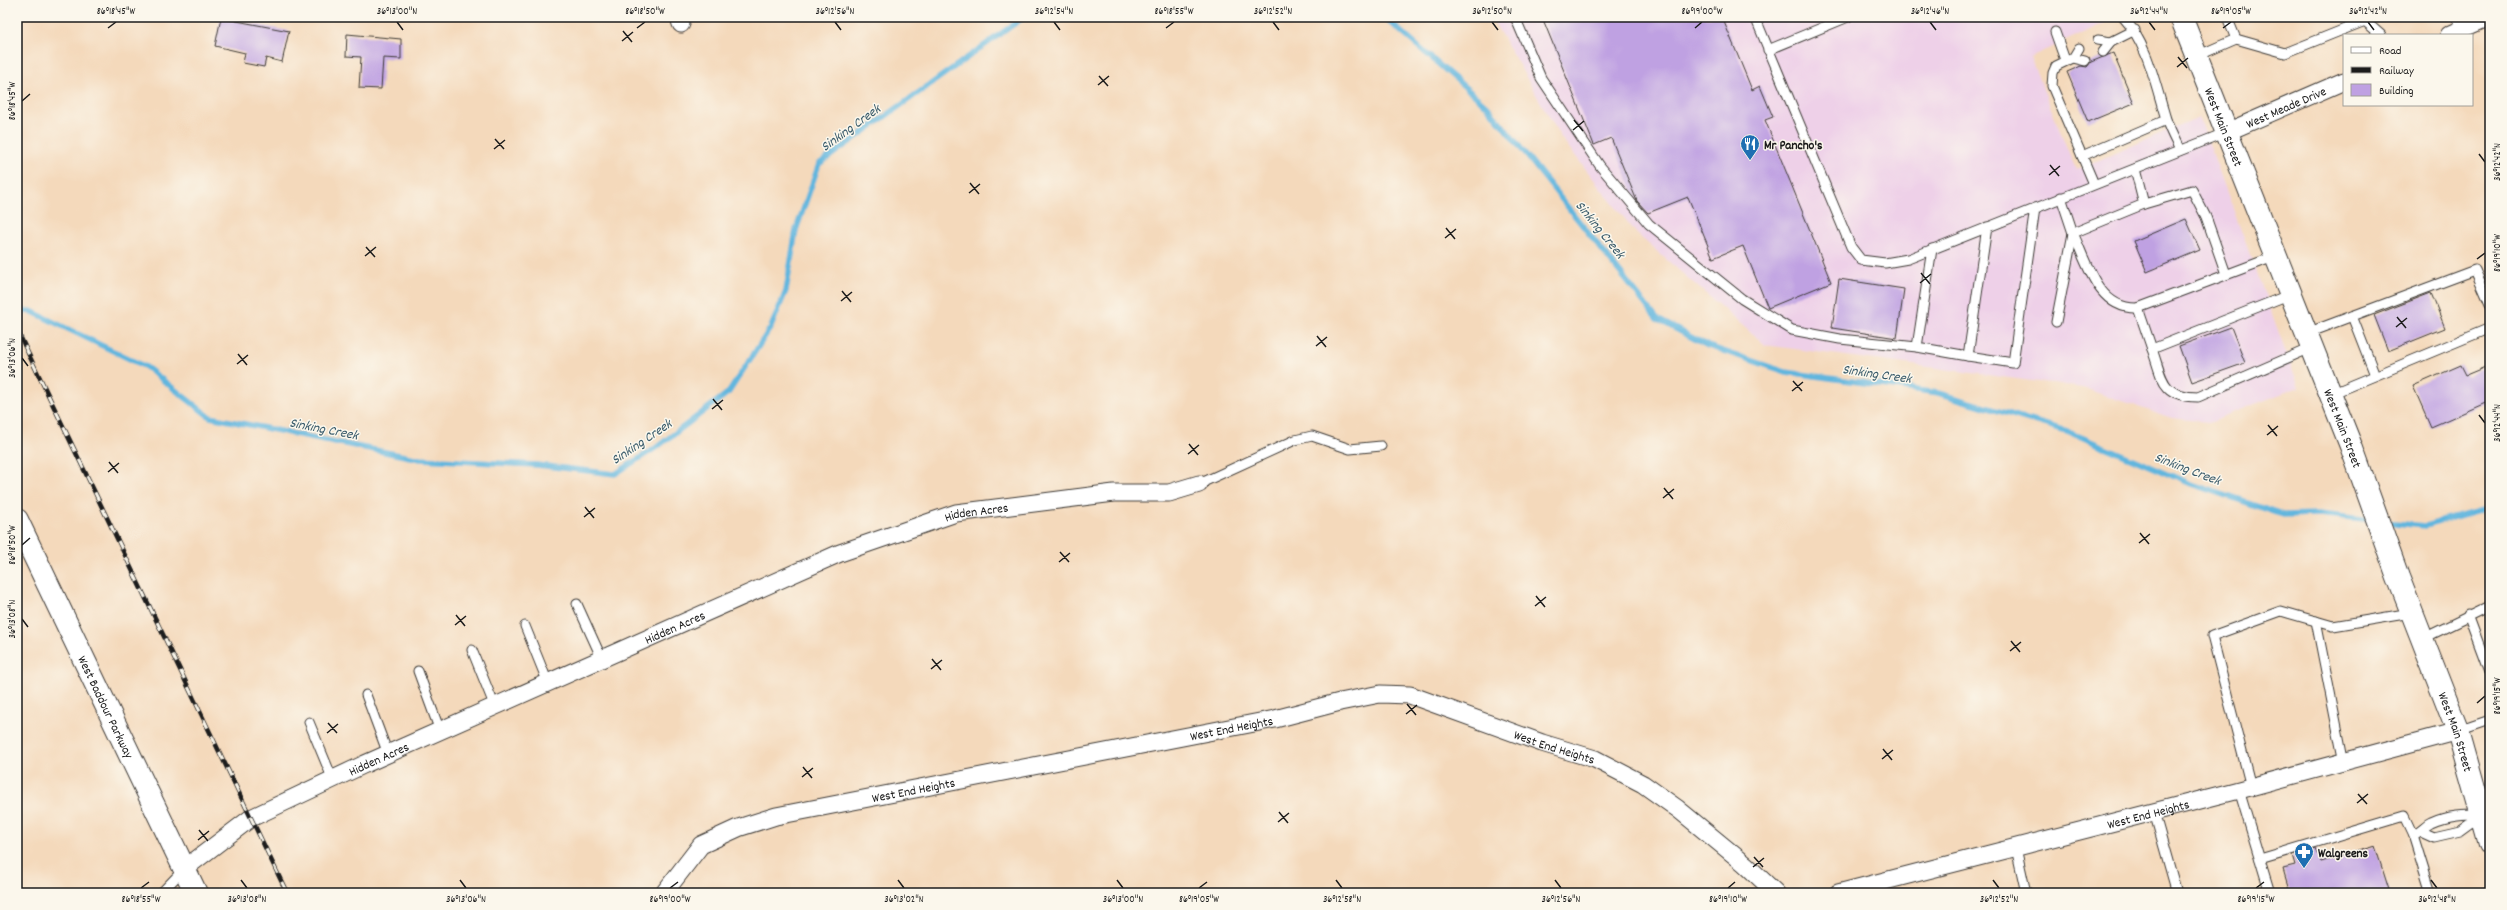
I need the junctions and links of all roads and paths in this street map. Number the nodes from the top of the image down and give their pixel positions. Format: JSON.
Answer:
{"nodes":[{"id":1,"x":1514,"y":17,"type":"edge"},
{"id":2,"x":1755,"y":17,"type":"edge"},
{"id":3,"x":1848,"y":17,"type":"edge"},
{"id":4,"x":2123,"y":17,"type":"edge"},
{"id":5,"x":2181,"y":17,"type":"edge"},
{"id":6,"x":2227,"y":17,"type":"edge"},
{"id":7,"x":2490,"y":17,"type":"edge"},
{"id":8,"x":2456,"y":27,"type":"edge"},
{"id":9,"x":2135,"y":30,"type":"junction"},
{"id":10,"x":2055,"y":32,"type":"dead end"},
{"id":11,"x":2380,"y":34,"type":"edge"},
{"id":12,"x":2236,"y":39,"type":"junction"},
{"id":13,"x":2098,"y":40,"type":"dead end"},
{"id":14,"x":2111,"y":42,"type":"junction"},
{"id":15,"x":2079,"y":48,"type":"dead end"},
{"id":16,"x":1768,"y":50,"type":"junction"},
{"id":17,"x":2103,"y":52,"type":"dead end"},
{"id":18,"x":2197,"y":56,"type":"junction"},
{"id":19,"x":2069,"y":59,"type":"junction"},
{"id":20,"x":2085,"y":61,"type":"dead end"},
{"id":21,"x":2343,"y":81,"type":"edge"},
{"id":22,"x":2166,"y":120,"type":"junction"},
{"id":23,"x":2227,"y":132,"type":"junction"},
{"id":24,"x":2180,"y":150,"type":"junction"},
{"id":25,"x":2082,"y":156,"type":"junction"},
{"id":26,"x":2135,"y":169,"type":"junction"},
{"id":27,"x":2094,"y":184,"type":"junction"},
{"id":28,"x":2061,"y":197,"type":"junction"},
{"id":29,"x":2144,"y":204,"type":"junction"},
{"id":30,"x":2035,"y":208,"type":"junction"},
{"id":31,"x":1986,"y":227,"type":"junction"},
{"id":32,"x":2073,"y":233,"type":"junction"},
{"id":33,"x":1932,"y":249,"type":"junction"},
{"id":34,"x":2276,"y":256,"type":"junction"},
{"id":35,"x":2226,"y":274,"type":"junction"},
{"id":36,"x":2291,"y":294,"type":"junction"},
{"id":37,"x":2490,"y":304,"type":"edge"},
{"id":38,"x":2138,"y":308,"type":"junction"},
{"id":39,"x":2352,"y":316,"type":"junction"},
{"id":40,"x":2056,"y":322,"type":"dead end"},
{"id":41,"x":2490,"y":328,"type":"edge"},
{"id":42,"x":2310,"y":340,"type":"junction"},
{"id":43,"x":1917,"y":347,"type":"junction"},
{"id":44,"x":2152,"y":349,"type":"junction"},
{"id":45,"x":1968,"y":356,"type":"junction"},
{"id":46,"x":2375,"y":375,"type":"junction"},
{"id":47,"x":2331,"y":394,"type":"junction"},
{"id":48,"x":1381,"y":446,"type":"dead end"},
{"id":49,"x":1199,"y":484,"type":"joint"},
{"id":50,"x":17,"y":520,"type":"edge"},
{"id":51,"x":577,"y":604,"type":"dead end"},
{"id":52,"x":2490,"y":606,"type":"edge"},
{"id":53,"x":2411,"y":612,"type":"junction"},
{"id":54,"x":2468,"y":615,"type":"junction"},
{"id":55,"x":2316,"y":621,"type":"junction"},
{"id":56,"x":525,"y":626,"type":"dead end"},
{"id":57,"x":2422,"y":639,"type":"junction"},
{"id":58,"x":472,"y":650,"type":"dead end"},
{"id":59,"x":602,"y":660,"type":"junction"},
{"id":60,"x":418,"y":671,"type":"dead end"},
{"id":61,"x":2490,"y":674,"type":"edge"},
{"id":62,"x":548,"y":683,"type":"junction"},
{"id":63,"x":366,"y":696,"type":"dead end"},
{"id":64,"x":495,"y":707,"type":"junction"},
{"id":65,"x":2490,"y":720,"type":"edge"},
{"id":66,"x":309,"y":722,"type":"dead end"},
{"id":67,"x":440,"y":731,"type":"junction"},
{"id":68,"x":2458,"y":731,"type":"junction"},
{"id":69,"x":388,"y":754,"type":"junction"},
{"id":70,"x":2344,"y":763,"type":"junction"},
{"id":71,"x":333,"y":780,"type":"junction"},
{"id":72,"x":2245,"y":789,"type":"junction"},
{"id":73,"x":2154,"y":812,"type":"junction"},
{"id":74,"x":2482,"y":815,"type":"junction"},
{"id":75,"x":2423,"y":832,"type":"junction"},
{"id":76,"x":2413,"y":835,"type":"junction"},
{"id":77,"x":2490,"y":844,"type":"edge"},
{"id":78,"x":2016,"y":848,"type":"junction"},
{"id":79,"x":2260,"y":858,"type":"junction"},
{"id":80,"x":184,"y":869,"type":"junction"},
{"id":81,"x":161,"y":893,"type":"edge"},
{"id":82,"x":196,"y":893,"type":"edge"},
{"id":83,"x":664,"y":893,"type":"edge"},
{"id":84,"x":1776,"y":893,"type":"edge"},
{"id":85,"x":1838,"y":893,"type":"edge"},
{"id":86,"x":2026,"y":893,"type":"edge"},
{"id":87,"x":2178,"y":893,"type":"edge"},
{"id":88,"x":2270,"y":893,"type":"edge"},
{"id":89,"x":2432,"y":893,"type":"edge"}],
"edges":[{"from":1,"to":43,"type":"lane"},
{"from":2,"to":16,"type":"lane"},
{"from":3,"to":16,"type":"lane"},
{"from":4,"to":9,"type":"lane"},
{"from":5,"to":18,"type":"main road","name":"West Main Street"},
{"from":6,"to":12,"type":"lane"},
{"from":7,"to":8,"type":"street"},
{"from":9,"to":14,"type":"lane"},
{"from":9,"to":22,"type":"lane"},
{"from":10,"to":19,"type":"lane"},
{"from":11,"to":12,"type":"lane"},
{"from":12,"to":18,"type":"lane"},
{"from":13,"to":14,"type":"lane"},
{"from":14,"to":17,"type":"lane"},
{"from":15,"to":19,"type":"lane"},
{"from":16,"to":33,"type":"lane"},
{"from":18,"to":23,"type":"main road","name":"West Main Street"},
{"from":19,"to":20,"type":"lane"},
{"from":19,"to":25,"type":"lane"},
{"from":21,"to":23,"type":"street","name":"West Meade Drive"},
{"from":22,"to":24,"type":"lane"},
{"from":22,"to":25,"type":"lane"},
{"from":23,"to":24,"type":"lane"},
{"from":23,"to":34,"type":"main road","name":"West Main Street"},
{"from":24,"to":26,"type":"lane"},
{"from":25,"to":27,"type":"lane"},
{"from":26,"to":27,"type":"lane"},
{"from":26,"to":29,"type":"lane"},
{"from":27,"to":28,"type":"lane"},
{"from":28,"to":30,"type":"lane"},
{"from":28,"to":32,"type":"lane"},
{"from":29,"to":32,"type":"lane"},
{"from":29,"to":35,"type":"lane"},
{"from":30,"to":31,"type":"lane"},
{"from":30,"to":45,"type":"lane"},
{"from":31,"to":33,"type":"lane"},
{"from":31,"to":45,"type":"lane"},
{"from":32,"to":38,"type":"lane"},
{"from":32,"to":40,"type":"lane"},
{"from":33,"to":43,"type":"lane"},
{"from":34,"to":35,"type":"lane"},
{"from":34,"to":36,"type":"main road","name":"West Main Street"},
{"from":35,"to":38,"type":"lane"},
{"from":36,"to":42,"type":"main road","name":"West Main Street"},
{"from":36,"to":44,"type":"lane"},
{"from":37,"to":39,"type":"lane"},
{"from":38,"to":44,"type":"lane"},
{"from":39,"to":42,"type":"lane"},
{"from":39,"to":46,"type":"lane"},
{"from":41,"to":46,"type":"lane"},
{"from":42,"to":44,"type":"lane"},
{"from":42,"to":47,"type":"main road","name":"West Main Street"},
{"from":43,"to":45,"type":"lane"},
{"from":46,"to":47,"type":"lane"},
{"from":47,"to":53,"type":"main road","name":"West Main Street"},
{"from":48,"to":49,"type":"lane"},
{"from":49,"to":59,"type":"street","name":"Hidden Acres"},
{"from":50,"to":80,"type":"main road","name":"West Baddour Parkway"},
{"from":51,"to":59,"type":"lane"},
{"from":52,"to":54,"type":"lane"},
{"from":53,"to":55,"type":"lane"},
{"from":53,"to":57,"type":"main road","name":"West Main Street"},
{"from":54,"to":57,"type":"lane"},
{"from":54,"to":61,"type":"lane"},
{"from":55,"to":70,"type":"lane"},
{"from":55,"to":72,"type":"lane"},
{"from":56,"to":62,"type":"lane"},
{"from":57,"to":68,"type":"main road","name":"West Main Street"},
{"from":58,"to":64,"type":"lane"},
{"from":59,"to":62,"type":"street","name":"Hidden Acres"},
{"from":60,"to":67,"type":"lane"},
{"from":62,"to":64,"type":"street","name":"Hidden Acres"},
{"from":63,"to":69,"type":"lane"},
{"from":64,"to":67,"type":"street","name":"Hidden Acres"},
{"from":65,"to":68,"type":"lane"},
{"from":66,"to":71,"type":"lane"},
{"from":67,"to":69,"type":"street","name":"Hidden Acres"},
{"from":68,"to":70,"type":"street","name":"West End Heights"},
{"from":68,"to":74,"type":"main road","name":"West Main Street"},
{"from":69,"to":71,"type":"street","name":"Hidden Acres"},
{"from":70,"to":72,"type":"street","name":"West End Heights"},
{"from":71,"to":80,"type":"street","name":"Hidden Acres"},
{"from":72,"to":73,"type":"street","name":"West End Heights"},
{"from":72,"to":79,"type":"lane"},
{"from":73,"to":78,"type":"street","name":"West End Heights"},
{"from":73,"to":87,"type":"lane"},
{"from":74,"to":75,"type":"lane"},
{"from":74,"to":75,"type":"lane"},
{"from":74,"to":77,"type":"main road","name":"West Main Street"},
{"from":75,"to":76,"type":"lane"},
{"from":76,"to":79,"type":"lane"},
{"from":76,"to":89,"type":"lane"},
{"from":78,"to":85,"type":"street","name":"West End Heights"},
{"from":78,"to":86,"type":"lane"},
{"from":79,"to":88,"type":"lane"},
{"from":80,"to":81,"type":"lane"},
{"from":80,"to":82,"type":"main road","name":"West Baddour Parkway"},
{"from":83,"to":84,"type":"street","name":"West End Heights"}]}
